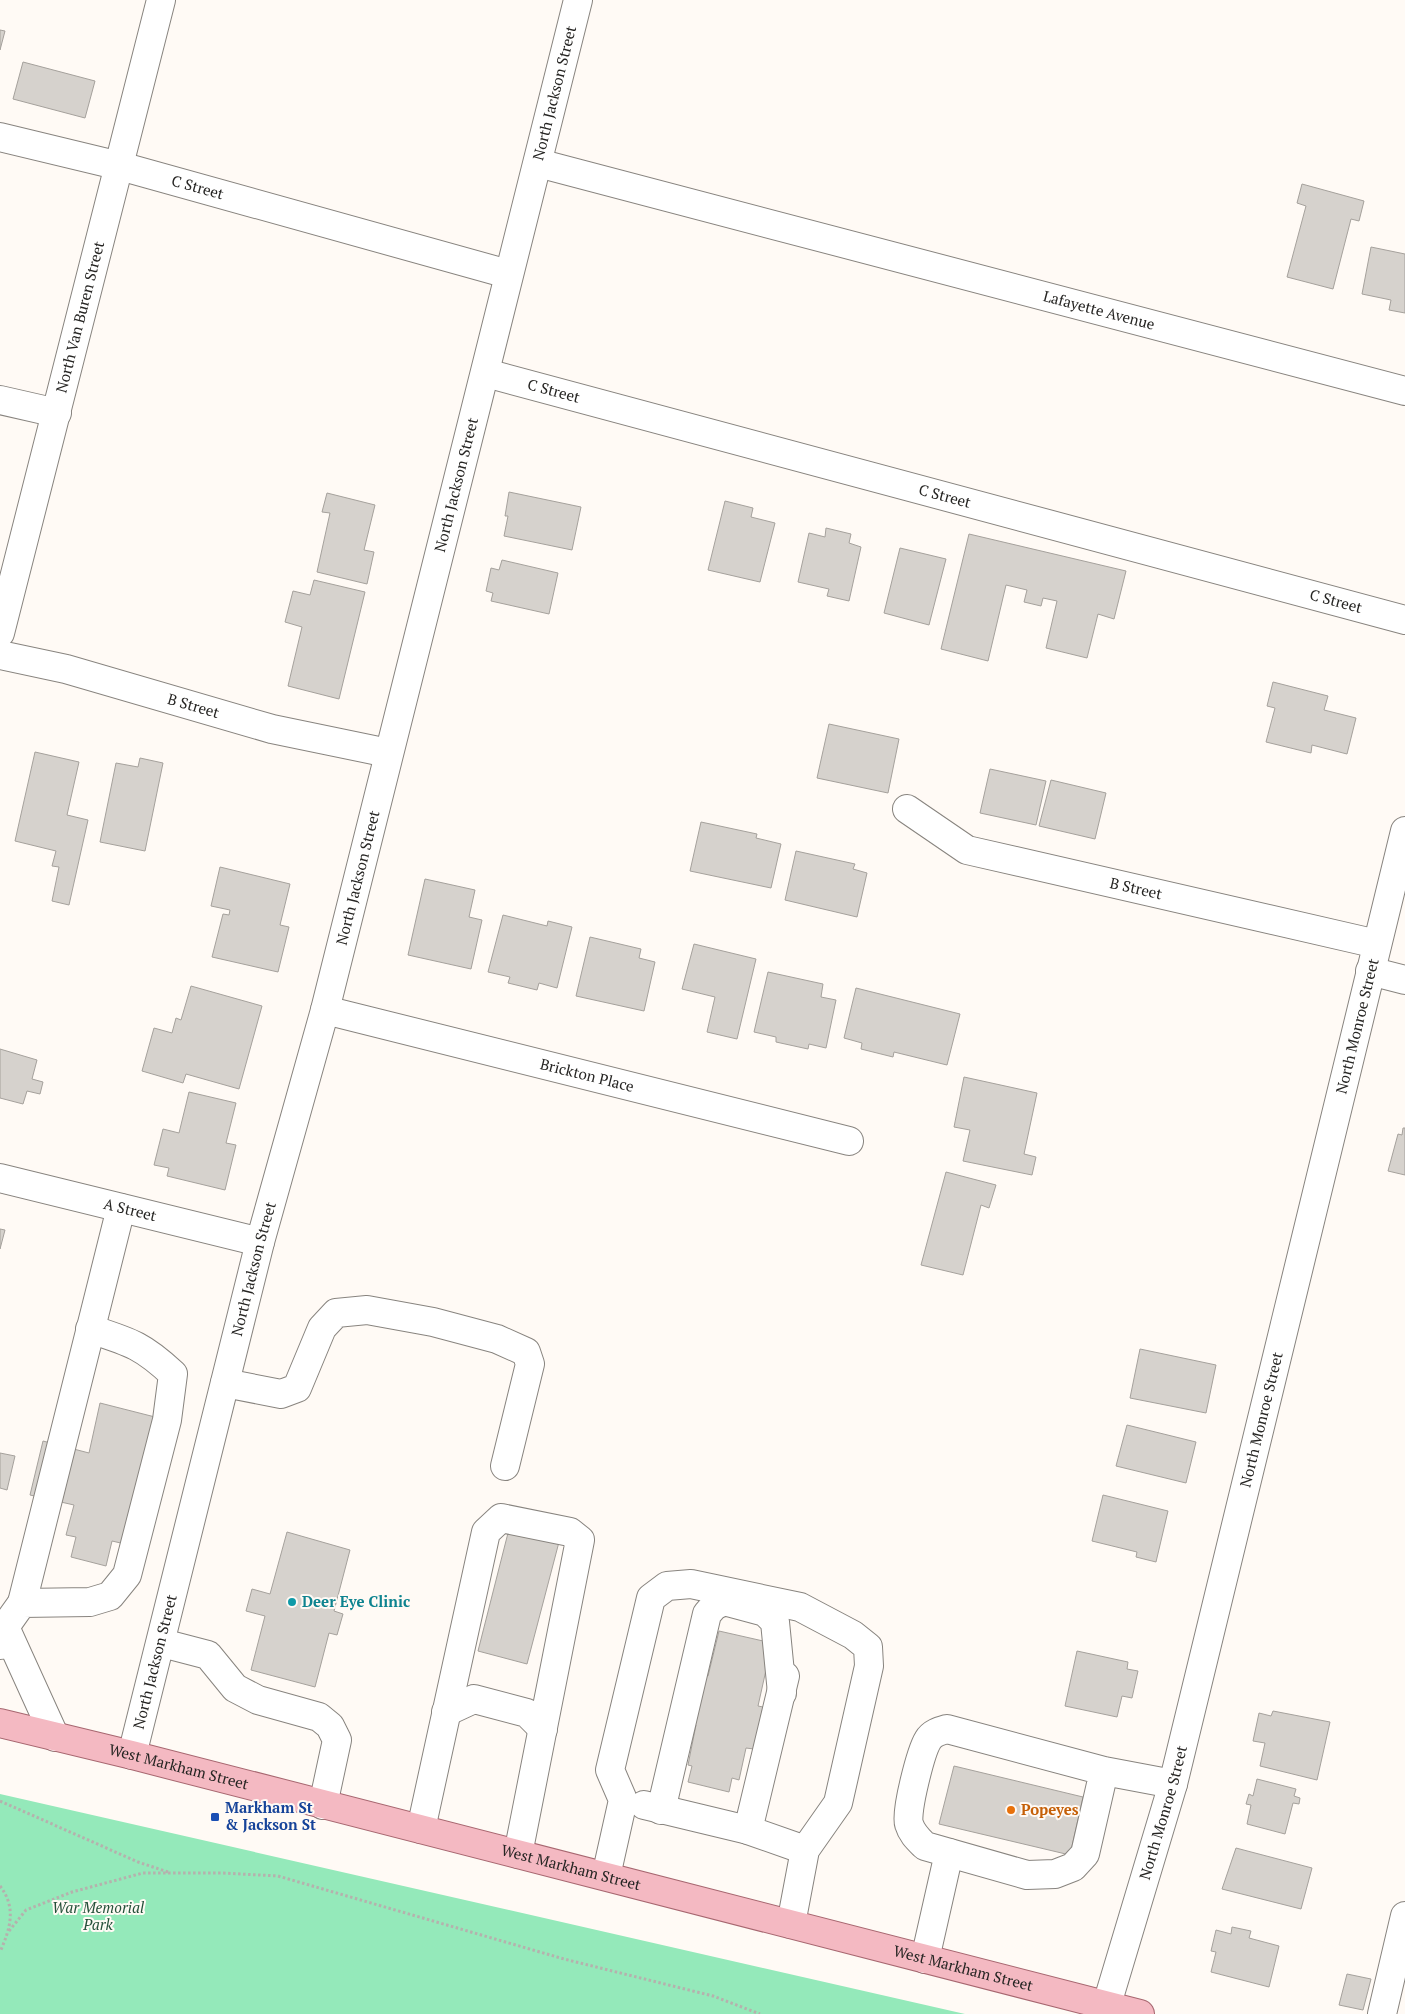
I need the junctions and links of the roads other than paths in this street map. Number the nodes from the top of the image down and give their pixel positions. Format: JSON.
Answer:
{"nodes":[{"id":1,"x":161,"y":0,"type":"edge"},
{"id":2,"x":578,"y":0,"type":"edge"},
{"id":3,"x":0,"y":137,"type":"edge"},
{"id":4,"x":538,"y":164,"type":"junction"},
{"id":5,"x":120,"y":166,"type":"junction"},
{"id":6,"x":508,"y":274,"type":"junction"},
{"id":7,"x":486,"y":373,"type":"junction"},
{"id":8,"x":1405,"y":391,"type":"edge"},
{"id":9,"x":0,"y":400,"type":"edge"},
{"id":10,"x":57,"y":413,"type":"junction"},
{"id":11,"x":1405,"y":620,"type":"edge"},
{"id":12,"x":0,"y":634,"type":"edge"},
{"id":13,"x":0,"y":655,"type":"edge"},
{"id":14,"x":388,"y":754,"type":"junction"},
{"id":15,"x":908,"y":809,"type":"dead end"},
{"id":16,"x":1405,"y":831,"type":"edge"},
{"id":17,"x":1377,"y":944,"type":"junction"},
{"id":18,"x":1370,"y":971,"type":"junction"},
{"id":19,"x":1405,"y":980,"type":"edge"},
{"id":20,"x":325,"y":1010,"type":"junction"},
{"id":21,"x":849,"y":1141,"type":"dead end"},
{"id":22,"x":0,"y":1178,"type":"edge"},
{"id":23,"x":121,"y":1208,"type":"junction"},
{"id":24,"x":260,"y":1242,"type":"junction"},
{"id":25,"x":90,"y":1329,"type":"junction"},
{"id":26,"x":225,"y":1383,"type":"junction"},
{"id":27,"x":505,"y":1466,"type":"dead end"},
{"id":28,"x":22,"y":1603,"type":"junction"},
{"id":29,"x":800,"y":1607,"type":"junction"},
{"id":30,"x":3,"y":1636,"type":"edge"},
{"id":31,"x":162,"y":1643,"type":"junction"},
{"id":32,"x":782,"y":1693,"type":"junction"},
{"id":33,"x":446,"y":1712,"type":"junction"},
{"id":34,"x":0,"y":1723,"type":"edge"},
{"id":35,"x":543,"y":1729,"type":"junction"},
{"id":36,"x":55,"y":1737,"type":"junction"},
{"id":37,"x":132,"y":1755,"type":"junction"},
{"id":38,"x":1104,"y":1771,"type":"junction"},
{"id":39,"x":1173,"y":1784,"type":"junction"},
{"id":40,"x":623,"y":1800,"type":"junction"},
{"id":41,"x":323,"y":1805,"type":"junction"},
{"id":42,"x":661,"y":1810,"type":"junction"},
{"id":43,"x":420,"y":1829,"type":"junction"},
{"id":44,"x":748,"y":1830,"type":"junction"},
{"id":45,"x":805,"y":1850,"type":"junction"},
{"id":46,"x":949,"y":1853,"type":"junction"},
{"id":47,"x":518,"y":1854,"type":"junction"},
{"id":48,"x":606,"y":1876,"type":"junction"},
{"id":49,"x":1405,"y":1916,"type":"edge"},
{"id":50,"x":791,"y":1924,"type":"junction"},
{"id":51,"x":925,"y":1959,"type":"junction"},
{"id":52,"x":1105,"y":2010,"type":"edge"},
{"id":53,"x":1140,"y":2014,"type":"edge"},
{"id":54,"x":1382,"y":2014,"type":"edge"}],
"edges":[{"from":1,"to":5,"type":"street","name":"North Van Buren Street"},
{"from":2,"to":4,"type":"street","name":"North Jackson Street"},
{"from":3,"to":5,"type":"street","name":"C Street"},
{"from":4,"to":6,"type":"street","name":"North Jackson Street"},
{"from":4,"to":8,"type":"street","name":"Lafayette Avenue"},
{"from":5,"to":6,"type":"street","name":"C Street"},
{"from":5,"to":10,"type":"street","name":"North Van Buren Street"},
{"from":6,"to":7,"type":"street","name":"North Jackson Street"},
{"from":7,"to":11,"type":"street","name":"C Street"},
{"from":7,"to":14,"type":"street","name":"North Jackson Street"},
{"from":9,"to":10,"type":"street"},
{"from":10,"to":12,"type":"street","name":"North Van Buren Street"},
{"from":13,"to":14,"type":"street","name":"B Street"},
{"from":14,"to":20,"type":"street","name":"North Jackson Street"},
{"from":15,"to":17,"type":"street","name":"B Street"},
{"from":16,"to":17,"type":"street","name":"North Monroe Street"},
{"from":17,"to":18,"type":"street","name":"North Monroe Street"},
{"from":18,"to":19,"type":"street"},
{"from":18,"to":39,"type":"street","name":"North Monroe Street"},
{"from":20,"to":21,"type":"street","name":"Brickton Place"},
{"from":20,"to":24,"type":"street","name":"North Jackson Street"},
{"from":22,"to":23,"type":"street","name":"A Street"},
{"from":23,"to":24,"type":"street","name":"A Street"},
{"from":23,"to":25,"type":"street"},
{"from":24,"to":26,"type":"street","name":"North Jackson Street"},
{"from":25,"to":28,"type":"street"},
{"from":25,"to":28,"type":"street"},
{"from":26,"to":27,"type":"street"},
{"from":26,"to":31,"type":"street","name":"North Jackson Street"},
{"from":28,"to":30,"type":"street"},
{"from":29,"to":32,"type":"street"},
{"from":29,"to":40,"type":"street"},
{"from":29,"to":45,"type":"street"},
{"from":30,"to":36,"type":"street"},
{"from":31,"to":37,"type":"street","name":"North Jackson Street"},
{"from":31,"to":41,"type":"street"},
{"from":32,"to":42,"type":"street"},
{"from":32,"to":44,"type":"street"},
{"from":33,"to":35,"type":"street"},
{"from":33,"to":35,"type":"street"},
{"from":33,"to":43,"type":"street"},
{"from":34,"to":36,"type":"main road","name":"West Markham Street"},
{"from":35,"to":47,"type":"street"},
{"from":36,"to":37,"type":"main road","name":"West Markham Street"},
{"from":37,"to":41,"type":"main road","name":"West Markham Street"},
{"from":38,"to":39,"type":"street"},
{"from":38,"to":46,"type":"street"},
{"from":38,"to":46,"type":"street"},
{"from":39,"to":52,"type":"street","name":"North Monroe Street"},
{"from":40,"to":42,"type":"street"},
{"from":40,"to":48,"type":"street"},
{"from":41,"to":43,"type":"main road","name":"West Markham Street"},
{"from":42,"to":44,"type":"street"},
{"from":43,"to":47,"type":"main road","name":"West Markham Street"},
{"from":44,"to":45,"type":"street"},
{"from":45,"to":50,"type":"street"},
{"from":46,"to":51,"type":"street"},
{"from":47,"to":48,"type":"main road","name":"West Markham Street"},
{"from":48,"to":50,"type":"main road","name":"West Markham Street"},
{"from":49,"to":54,"type":"street"},
{"from":50,"to":51,"type":"main road","name":"West Markham Street"},
{"from":51,"to":52,"type":"main road","name":"West Markham Street"},
{"from":52,"to":53,"type":"main road","name":"West Markham Street"}]}
